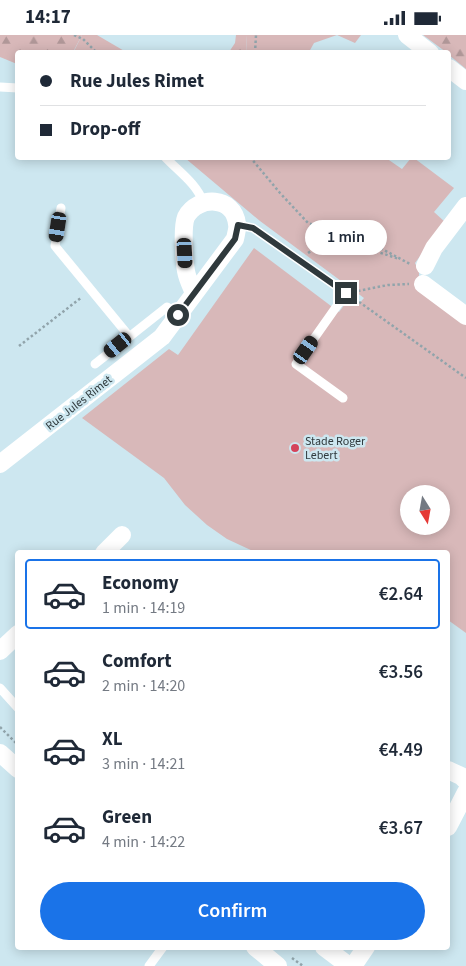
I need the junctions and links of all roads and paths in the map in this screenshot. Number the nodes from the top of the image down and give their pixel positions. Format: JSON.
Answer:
{"nodes":[{"id":1,"x":74,"y":35,"type":"edge"},
{"id":2,"x":256,"y":35,"type":"edge"},
{"id":3,"x":408,"y":35,"type":"edge"},
{"id":4,"x":95,"y":50,"type":"edge"},
{"id":5,"x":255,"y":50,"type":"edge"},
{"id":6,"x":426,"y":50,"type":"edge"},
{"id":7,"x":451,"y":69,"type":"edge"},
{"id":8,"x":466,"y":81,"type":"edge"},
{"id":9,"x":0,"y":87,"type":"edge"},
{"id":10,"x":15,"y":88,"type":"edge"},
{"id":11,"x":168,"y":160,"type":"edge"},
{"id":12,"x":252,"y":160,"type":"edge"},
{"id":13,"x":202,"y":202,"type":"junction"},
{"id":14,"x":466,"y":206,"type":"edge"},
{"id":15,"x":61,"y":208,"type":"dead end"},
{"id":16,"x":238,"y":225,"type":"junction"},
{"id":17,"x":405,"y":260,"type":"junction"},
{"id":18,"x":302,"y":262,"type":"junction"},
{"id":19,"x":425,"y":266,"type":"dead end"},
{"id":20,"x":423,"y":284,"type":"junction"},
{"id":21,"x":91,"y":290,"type":"junction"},
{"id":22,"x":194,"y":293,"type":"junction"},
{"id":23,"x":346,"y":293,"type":"junction"},
{"id":24,"x":178,"y":315,"type":"junction"},
{"id":25,"x":466,"y":316,"type":"edge"},
{"id":26,"x":129,"y":336,"type":"junction"},
{"id":27,"x":19,"y":346,"type":"dead end"},
{"id":28,"x":95,"y":364,"type":"dead end"},
{"id":29,"x":466,"y":378,"type":"edge"},
{"id":30,"x":343,"y":398,"type":"dead end"},
{"id":31,"x":0,"y":464,"type":"edge"},
{"id":32,"x":122,"y":535,"type":"dead end"},
{"id":33,"x":107,"y":550,"type":"edge"},
{"id":34,"x":15,"y":637,"type":"edge"},
{"id":35,"x":0,"y":651,"type":"edge"},
{"id":36,"x":0,"y":688,"type":"edge"},
{"id":37,"x":15,"y":705,"type":"edge"},
{"id":38,"x":0,"y":727,"type":"edge"},
{"id":39,"x":15,"y":742,"type":"edge"},
{"id":40,"x":0,"y":753,"type":"edge"},
{"id":41,"x":15,"y":766,"type":"edge"},
{"id":42,"x":450,"y":771,"type":"edge"},
{"id":43,"x":466,"y":781,"type":"edge"},
{"id":44,"x":466,"y":792,"type":"edge"},
{"id":45,"x":450,"y":823,"type":"edge"},
{"id":46,"x":161,"y":950,"type":"edge"},
{"id":47,"x":162,"y":950,"type":"edge"},
{"id":48,"x":259,"y":950,"type":"edge"},
{"id":49,"x":328,"y":950,"type":"edge"},
{"id":50,"x":364,"y":950,"type":"edge"},
{"id":51,"x":149,"y":966,"type":"edge"},
{"id":52,"x":160,"y":966,"type":"edge"},
{"id":53,"x":278,"y":966,"type":"edge"},
{"id":54,"x":351,"y":966,"type":"edge"}],
"edges":[{"from":1,"to":4,"type":"path"},
{"from":2,"to":5,"type":"path"},
{"from":3,"to":6,"type":"street"},
{"from":7,"to":8,"type":"street"},
{"from":9,"to":10,"type":"lane"},
{"from":11,"to":13,"type":"lane"},
{"from":12,"to":17,"type":"path"},
{"from":13,"to":16,"type":"street"},
{"from":13,"to":22,"type":"street"},
{"from":14,"to":19,"type":"street"},
{"from":15,"to":21,"type":"lane"},
{"from":16,"to":18,"type":"lane"},
{"from":16,"to":22,"type":"street","name":"Rue Jules Rimet"},
{"from":17,"to":18,"type":"path"},
{"from":17,"to":20,"type":"path"},
{"from":18,"to":23,"type":"lane"},
{"from":20,"to":23,"type":"path"},
{"from":20,"to":25,"type":"street"},
{"from":21,"to":26,"type":"lane"},
{"from":21,"to":27,"type":"path"},
{"from":22,"to":24,"type":"street","name":"Rue Jules Rimet"},
{"from":23,"to":29,"type":"path"},
{"from":23,"to":30,"type":"lane"},
{"from":24,"to":26,"type":"lane"},
{"from":24,"to":31,"type":"street","name":"Rue Jules Rimet"},
{"from":26,"to":28,"type":"lane"},
{"from":32,"to":33,"type":"street"},
{"from":34,"to":35,"type":"street"},
{"from":36,"to":37,"type":"lane"},
{"from":38,"to":39,"type":"path"},
{"from":40,"to":41,"type":"street"},
{"from":42,"to":43,"type":"street"},
{"from":44,"to":45,"type":"street"},
{"from":46,"to":51,"type":"lane"},
{"from":47,"to":52,"type":"lane"},
{"from":48,"to":53,"type":"street"},
{"from":49,"to":54,"type":"street"},
{"from":50,"to":54,"type":"street"}]}
